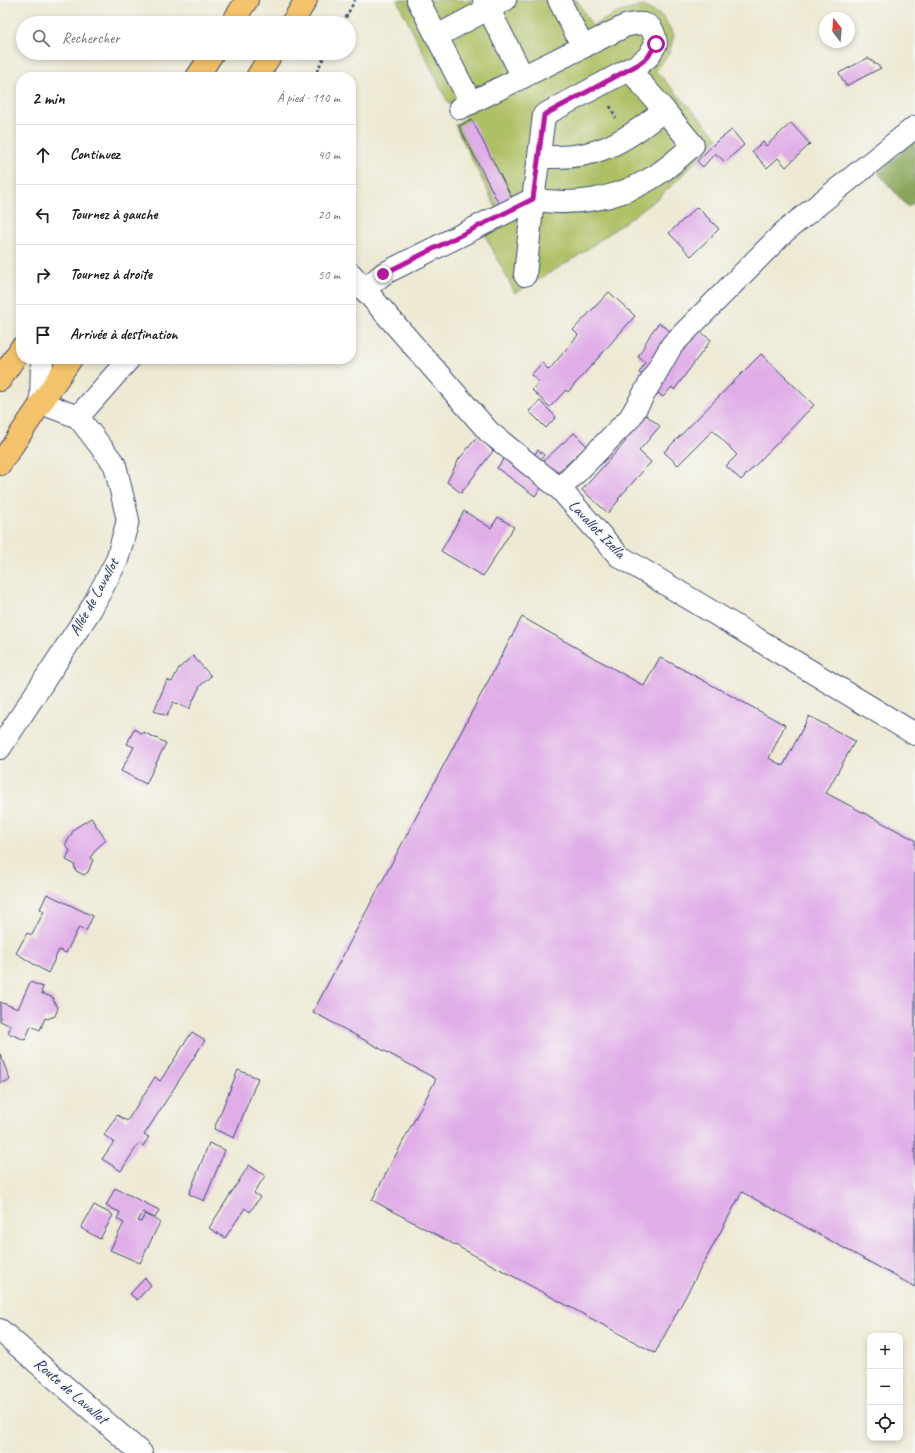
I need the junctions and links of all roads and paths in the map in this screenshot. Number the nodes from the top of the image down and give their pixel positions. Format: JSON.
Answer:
{"nodes":[{"id":1,"x":306,"y":0,"type":"edge"},
{"id":2,"x":355,"y":0,"type":"edge"},
{"id":3,"x":418,"y":0,"type":"edge"},
{"id":4,"x":559,"y":0,"type":"edge"},
{"id":5,"x":246,"y":2,"type":"edge"},
{"id":6,"x":493,"y":3,"type":"edge"},
{"id":7,"x":237,"y":16,"type":"edge"},
{"id":8,"x":296,"y":16,"type":"edge"},
{"id":9,"x":347,"y":16,"type":"edge"},
{"id":10,"x":437,"y":36,"type":"junction"},
{"id":11,"x":583,"y":47,"type":"junction"},
{"id":12,"x":208,"y":60,"type":"edge"},
{"id":13,"x":268,"y":60,"type":"edge"},
{"id":14,"x":322,"y":60,"type":"edge"},
{"id":15,"x":629,"y":69,"type":"junction"},
{"id":16,"x":200,"y":72,"type":"edge"},
{"id":17,"x":260,"y":72,"type":"edge"},
{"id":18,"x":316,"y":72,"type":"edge"},
{"id":19,"x":523,"y":77,"type":"junction"},
{"id":20,"x":664,"y":110,"type":"junction"},
{"id":21,"x":915,"y":127,"type":"edge"},
{"id":22,"x":539,"y":156,"type":"junction"},
{"id":23,"x":533,"y":199,"type":"junction"},
{"id":24,"x":525,"y":275,"type":"dead end"},
{"id":25,"x":357,"y":282,"type":"edge"},
{"id":26,"x":16,"y":356,"type":"edge"},
{"id":27,"x":42,"y":364,"type":"edge"},
{"id":28,"x":68,"y":364,"type":"edge"},
{"id":29,"x":125,"y":364,"type":"edge"},
{"id":30,"x":0,"y":380,"type":"edge"},
{"id":31,"x":41,"y":403,"type":"junction"},
{"id":32,"x":78,"y":418,"type":"junction"},
{"id":33,"x":0,"y":464,"type":"edge"},
{"id":34,"x":560,"y":489,"type":"junction"},
{"id":35,"x":915,"y":734,"type":"edge"},
{"id":36,"x":0,"y":748,"type":"edge"},
{"id":37,"x":0,"y":1330,"type":"edge"},
{"id":38,"x":141,"y":1453,"type":"edge"}],
"edges":[{"from":1,"to":8,"type":"main road"},
{"from":2,"to":9,"type":"path"},
{"from":3,"to":10,"type":"street"},
{"from":4,"to":11,"type":"street"},
{"from":5,"to":7,"type":"main road"},
{"from":6,"to":10,"type":"street"},
{"from":6,"to":19,"type":"street"},
{"from":10,"to":19,"type":"street"},
{"from":11,"to":15,"type":"street"},
{"from":11,"to":19,"type":"street"},
{"from":12,"to":16,"type":"main road"},
{"from":13,"to":17,"type":"main road"},
{"from":14,"to":18,"type":"path"},
{"from":15,"to":20,"type":"street"},
{"from":15,"to":22,"type":"street"},
{"from":20,"to":22,"type":"street"},
{"from":20,"to":23,"type":"street"},
{"from":21,"to":34,"type":"street"},
{"from":22,"to":23,"type":"street"},
{"from":23,"to":24,"type":"street"},
{"from":23,"to":25,"type":"street"},
{"from":25,"to":34,"type":"street","name":"Lavallot Izella"},
{"from":26,"to":30,"type":"main road"},
{"from":27,"to":31,"type":"street"},
{"from":28,"to":31,"type":"main road"},
{"from":29,"to":32,"type":"street"},
{"from":31,"to":32,"type":"street"},
{"from":31,"to":33,"type":"main road"},
{"from":32,"to":36,"type":"street","name":"Allée de Lavallot"},
{"from":34,"to":35,"type":"street","name":"Lavallot Izella"},
{"from":37,"to":38,"type":"street","name":"Route de Lavallot"}]}
